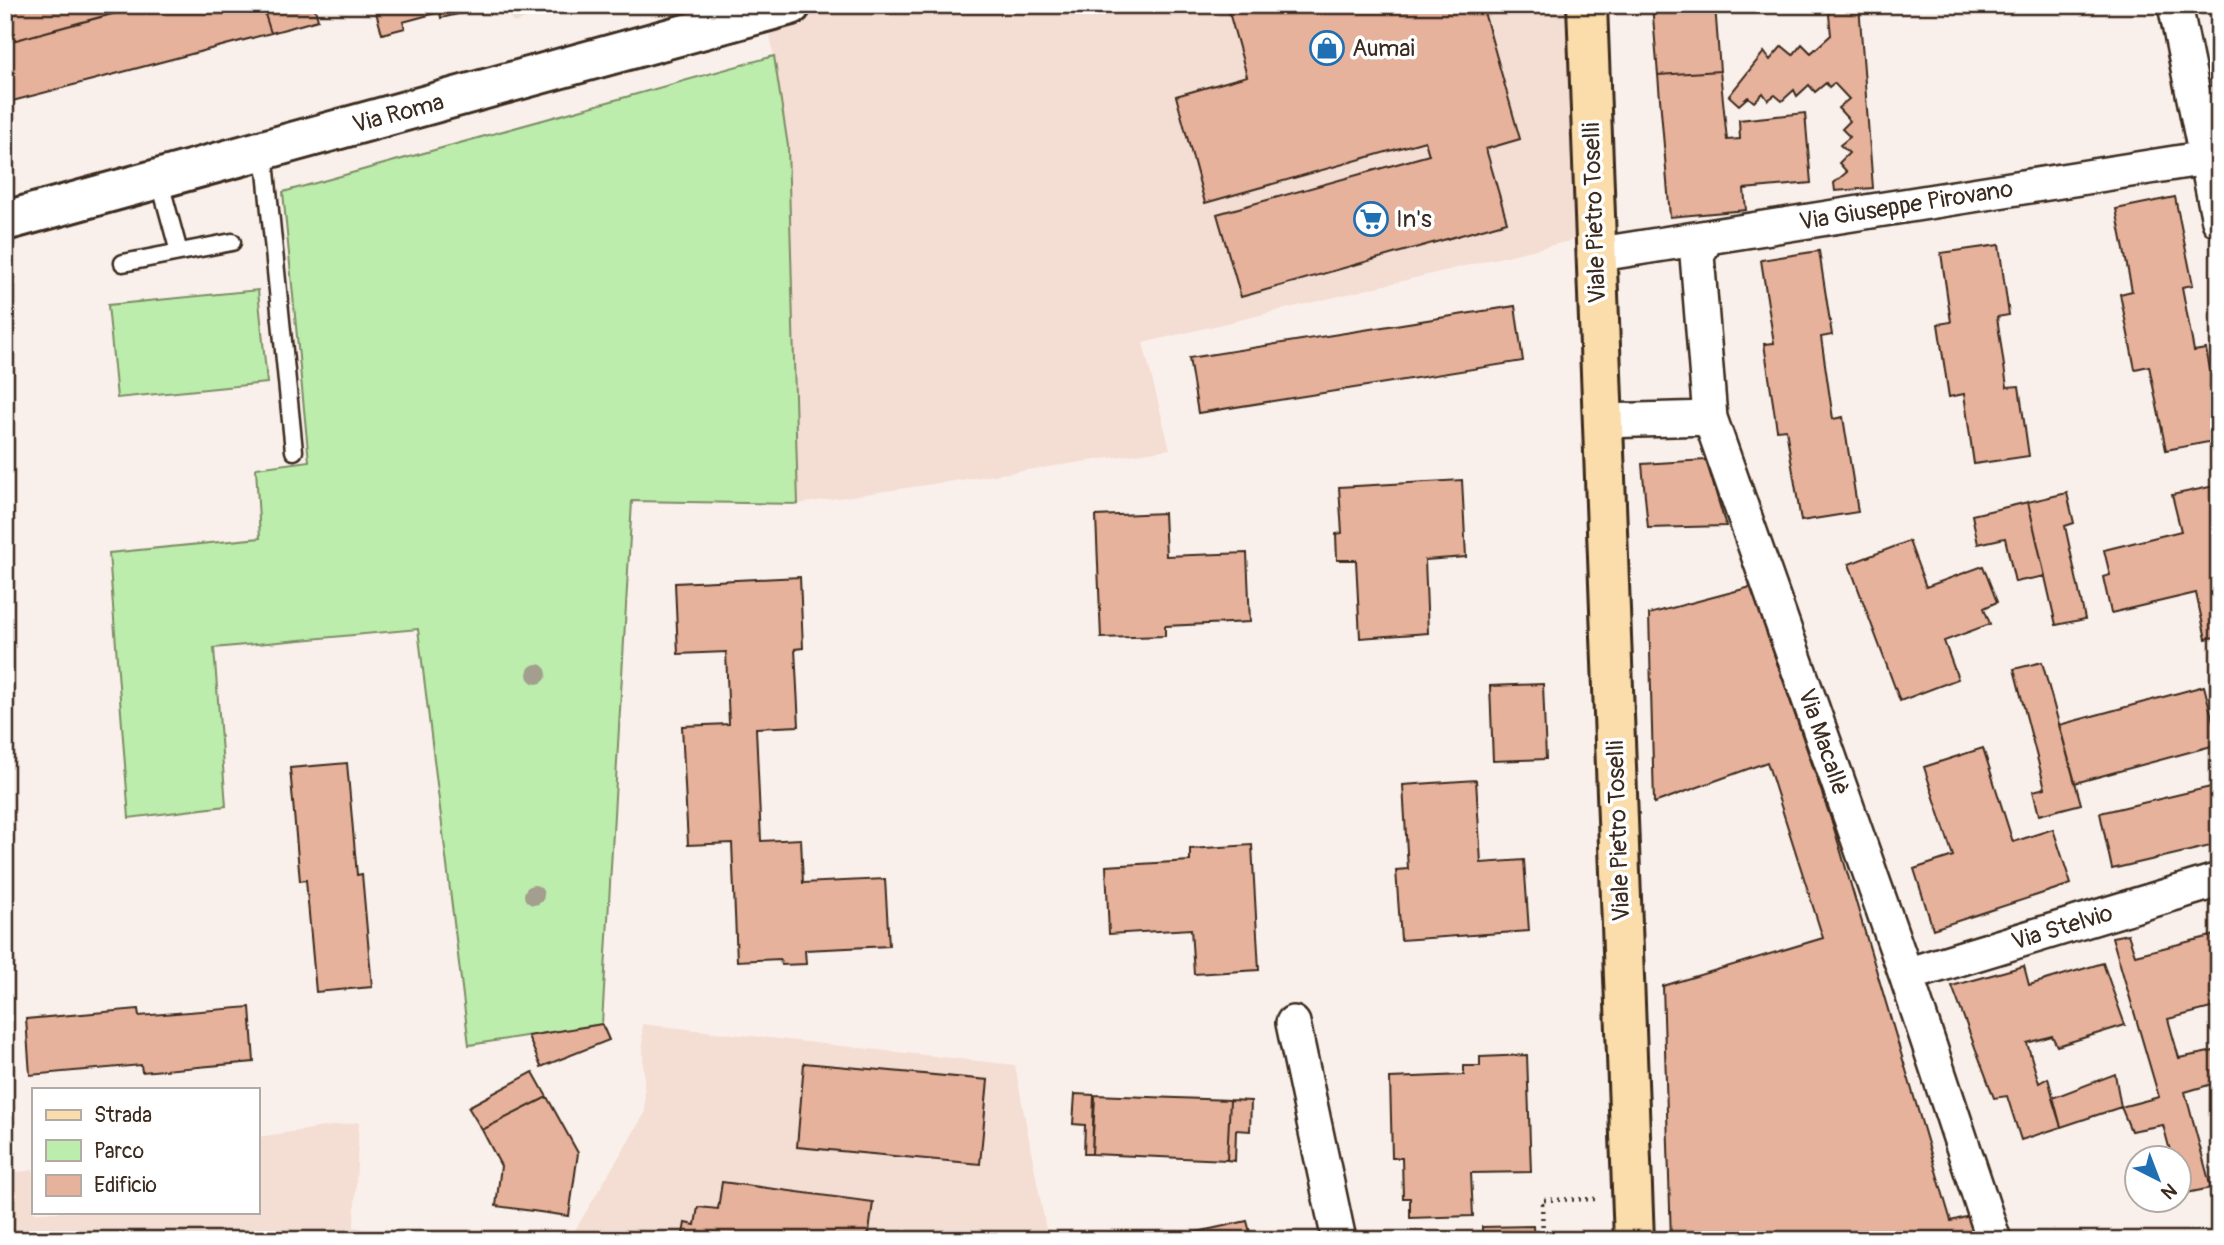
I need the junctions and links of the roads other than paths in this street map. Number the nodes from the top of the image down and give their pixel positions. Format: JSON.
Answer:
{"nodes":[{"id":1,"x":791,"y":5,"type":"edge"},
{"id":2,"x":1587,"y":5,"type":"edge"},
{"id":3,"x":2175,"y":5,"type":"edge"},
{"id":4,"x":264,"y":150,"type":"junction"},
{"id":5,"x":2213,"y":157,"type":"edge"},
{"id":6,"x":159,"y":179,"type":"junction"},
{"id":7,"x":5,"y":221,"type":"edge"},
{"id":8,"x":2219,"y":221,"type":"edge"},
{"id":9,"x":1707,"y":238,"type":"junction"},
{"id":10,"x":232,"y":242,"type":"dead end"},
{"id":11,"x":179,"y":252,"type":"junction"},
{"id":12,"x":1594,"y":255,"type":"junction"},
{"id":13,"x":123,"y":263,"type":"dead end"},
{"id":14,"x":1710,"y":418,"type":"junction"},
{"id":15,"x":1602,"y":421,"type":"junction"},
{"id":16,"x":294,"y":451,"type":"dead end"},
{"id":17,"x":2219,"y":880,"type":"edge"},
{"id":18,"x":1906,"y":975,"type":"junction"},
{"id":19,"x":1293,"y":1023,"type":"dead end"},
{"id":20,"x":1339,"y":1240,"type":"edge"},
{"id":21,"x":1634,"y":1240,"type":"edge"},
{"id":22,"x":1994,"y":1240,"type":"edge"}],
"edges":[{"from":1,"to":4,"type":"street","name":"Via Roma"},
{"from":2,"to":12,"type":"main road","name":"Viale Pietro Toselli"},
{"from":3,"to":5,"type":"street"},
{"from":4,"to":6,"type":"street","name":"Via Roma"},
{"from":4,"to":16,"type":"lane"},
{"from":5,"to":8,"type":"street"},
{"from":5,"to":9,"type":"street","name":"Via Giuseppe Pirovano"},
{"from":6,"to":7,"type":"street","name":"Via Roma"},
{"from":6,"to":11,"type":"lane"},
{"from":9,"to":12,"type":"street","name":"Via Giuseppe Pirovano"},
{"from":9,"to":14,"type":"street","name":"Via Macallè"},
{"from":10,"to":11,"type":"lane"},
{"from":11,"to":13,"type":"lane"},
{"from":12,"to":15,"type":"main road","name":"Viale Pietro Toselli"},
{"from":14,"to":15,"type":"street"},
{"from":14,"to":18,"type":"street","name":"Via Macallè"},
{"from":15,"to":21,"type":"main road","name":"Viale Pietro Toselli"},
{"from":17,"to":18,"type":"street","name":"Via Stelvio"},
{"from":18,"to":22,"type":"street","name":"Via Macallè"},
{"from":19,"to":20,"type":"street"}]}
